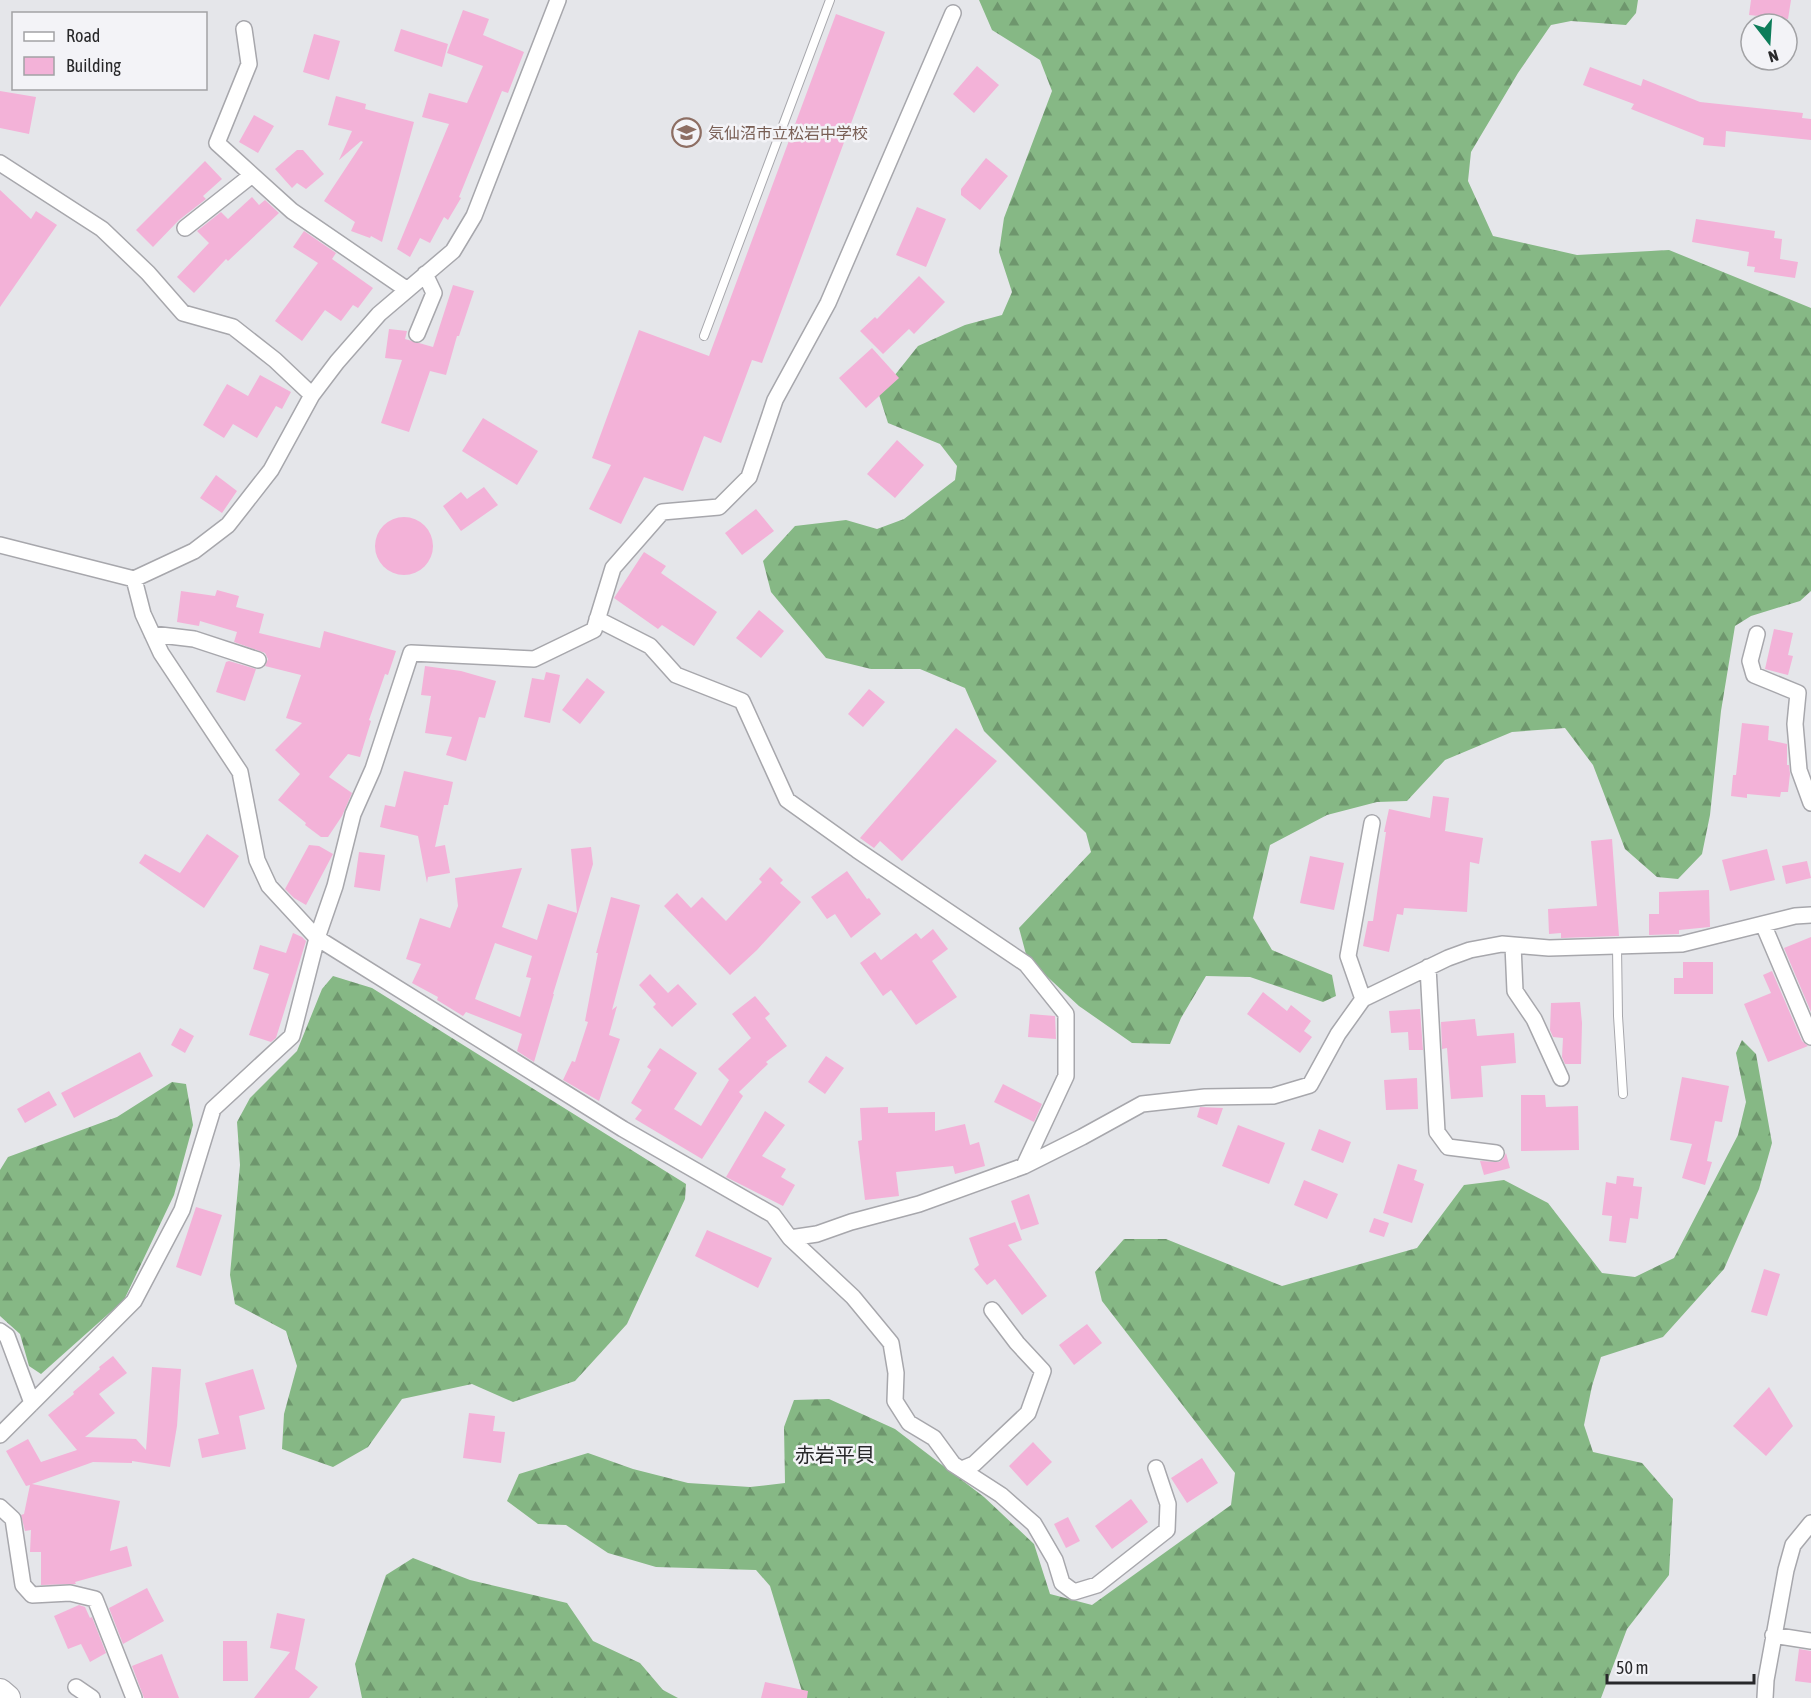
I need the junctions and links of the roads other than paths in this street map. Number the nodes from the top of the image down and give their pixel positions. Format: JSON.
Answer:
{"nodes":[{"id":1,"x":558,"y":0,"type":"edge"},
{"id":2,"x":830,"y":0,"type":"edge"},
{"id":3,"x":953,"y":13,"type":"dead end"},
{"id":4,"x":244,"y":29,"type":"dead end"},
{"id":5,"x":0,"y":163,"type":"edge"},
{"id":6,"x":252,"y":175,"type":"junction"},
{"id":7,"x":185,"y":228,"type":"dead end"},
{"id":8,"x":425,"y":274,"type":"junction"},
{"id":9,"x":406,"y":289,"type":"junction"},
{"id":10,"x":417,"y":334,"type":"dead end"},
{"id":11,"x":704,"y":336,"type":"dead end"},
{"id":12,"x":312,"y":395,"type":"junction"},
{"id":13,"x":0,"y":544,"type":"edge"},
{"id":14,"x":134,"y":579,"type":"junction"},
{"id":15,"x":597,"y":619,"type":"junction"},
{"id":16,"x":152,"y":634,"type":"junction"},
{"id":17,"x":1757,"y":634,"type":"dead end"},
{"id":18,"x":258,"y":660,"type":"dead end"},
{"id":19,"x":1811,"y":802,"type":"edge"},
{"id":20,"x":1372,"y":823,"type":"dead end"},
{"id":21,"x":1811,"y":915,"type":"edge"},
{"id":22,"x":1763,"y":924,"type":"junction"},
{"id":23,"x":317,"y":938,"type":"junction"},
{"id":24,"x":1513,"y":945,"type":"junction"},
{"id":25,"x":1617,"y":947,"type":"junction"},
{"id":26,"x":1428,"y":968,"type":"junction"},
{"id":27,"x":1363,"y":999,"type":"junction"},
{"id":28,"x":1811,"y":1037,"type":"edge"},
{"id":29,"x":1561,"y":1078,"type":"dead end"},
{"id":30,"x":1623,"y":1094,"type":"dead end"},
{"id":31,"x":1496,"y":1153,"type":"dead end"},
{"id":32,"x":1024,"y":1166,"type":"junction"},
{"id":33,"x":790,"y":1238,"type":"junction"},
{"id":34,"x":992,"y":1310,"type":"dead end"},
{"id":35,"x":0,"y":1331,"type":"edge"},
{"id":36,"x":32,"y":1403,"type":"junction"},
{"id":37,"x":0,"y":1435,"type":"edge"},
{"id":38,"x":1156,"y":1468,"type":"dead end"},
{"id":39,"x":962,"y":1469,"type":"junction"},
{"id":40,"x":0,"y":1507,"type":"edge"},
{"id":41,"x":1811,"y":1523,"type":"edge"},
{"id":42,"x":1773,"y":1635,"type":"junction"},
{"id":43,"x":1811,"y":1641,"type":"edge"},
{"id":44,"x":76,"y":1687,"type":"dead end"},
{"id":45,"x":0,"y":1692,"type":"edge"},
{"id":46,"x":7,"y":1698,"type":"edge"},
{"id":47,"x":93,"y":1698,"type":"edge"},
{"id":48,"x":134,"y":1698,"type":"edge"},
{"id":49,"x":1766,"y":1698,"type":"edge"}],
"edges":[{"from":1,"to":8,"type":"street"},
{"from":2,"to":11,"type":"lane"},
{"from":3,"to":15,"type":"street"},
{"from":4,"to":6,"type":"street"},
{"from":5,"to":12,"type":"street"},
{"from":6,"to":7,"type":"street"},
{"from":6,"to":9,"type":"street"},
{"from":8,"to":9,"type":"street"},
{"from":8,"to":10,"type":"street"},
{"from":9,"to":12,"type":"street"},
{"from":12,"to":14,"type":"street"},
{"from":13,"to":14,"type":"street"},
{"from":14,"to":16,"type":"street"},
{"from":15,"to":23,"type":"street"},
{"from":15,"to":32,"type":"street"},
{"from":16,"to":18,"type":"street"},
{"from":16,"to":23,"type":"street"},
{"from":17,"to":19,"type":"street"},
{"from":20,"to":27,"type":"street"},
{"from":21,"to":22,"type":"street"},
{"from":22,"to":25,"type":"street"},
{"from":22,"to":28,"type":"street"},
{"from":23,"to":33,"type":"street"},
{"from":23,"to":36,"type":"street"},
{"from":24,"to":25,"type":"street"},
{"from":24,"to":26,"type":"street"},
{"from":24,"to":29,"type":"street"},
{"from":25,"to":30,"type":"lane"},
{"from":26,"to":27,"type":"street"},
{"from":26,"to":31,"type":"street"},
{"from":27,"to":32,"type":"street"},
{"from":32,"to":33,"type":"street"},
{"from":33,"to":39,"type":"street"},
{"from":34,"to":39,"type":"street"},
{"from":35,"to":36,"type":"street"},
{"from":36,"to":37,"type":"street"},
{"from":38,"to":39,"type":"street"},
{"from":40,"to":48,"type":"street"},
{"from":41,"to":42,"type":"street"},
{"from":42,"to":43,"type":"street"},
{"from":42,"to":49,"type":"street"},
{"from":44,"to":47,"type":"street"},
{"from":45,"to":46,"type":"highway"}]}
